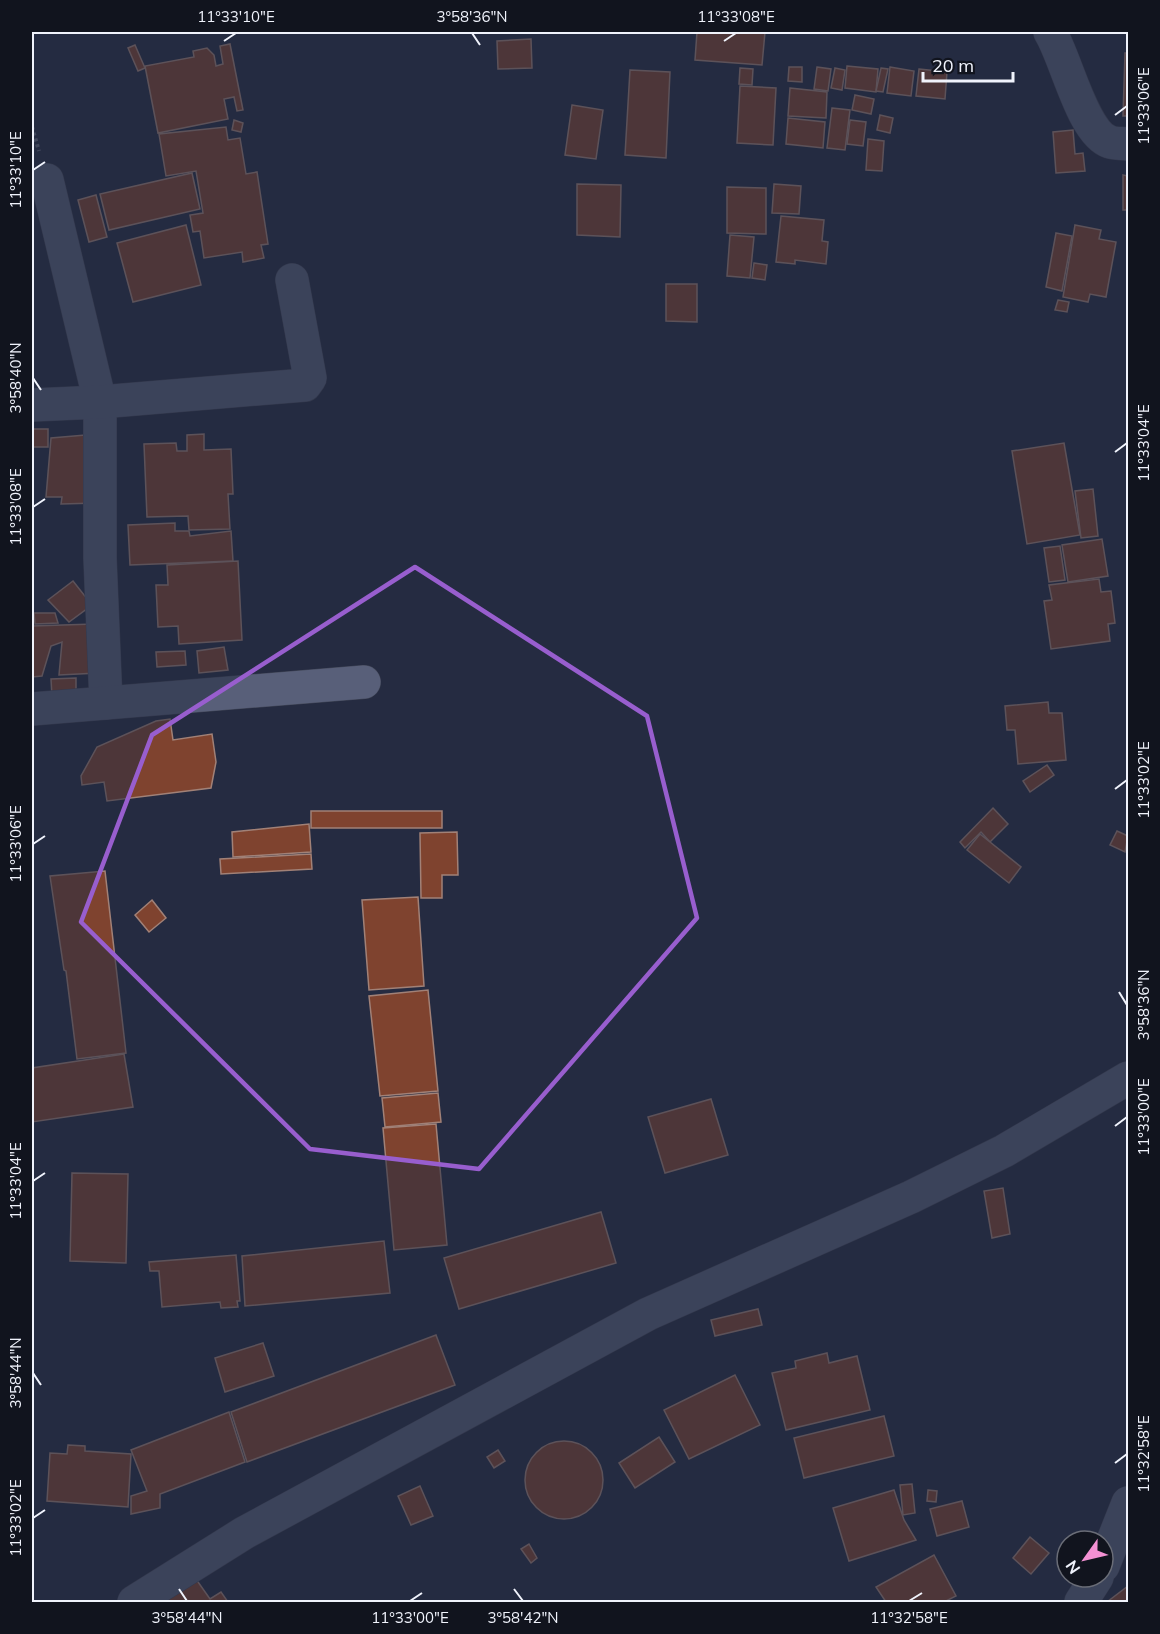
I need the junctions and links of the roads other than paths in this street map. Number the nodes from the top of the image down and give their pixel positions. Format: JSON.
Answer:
{"nodes":[{"id":1,"x":1050,"y":32,"type":"edge"},
{"id":2,"x":1128,"y":144,"type":"edge"},
{"id":3,"x":47,"y":180,"type":"dead end"},
{"id":4,"x":292,"y":280,"type":"dead end"},
{"id":5,"x":100,"y":402,"type":"junction"},
{"id":6,"x":32,"y":405,"type":"edge"},
{"id":7,"x":364,"y":682,"type":"dead end"},
{"id":8,"x":106,"y":703,"type":"junction"},
{"id":9,"x":32,"y":709,"type":"edge"},
{"id":10,"x":1128,"y":1078,"type":"edge"},
{"id":11,"x":1128,"y":1503,"type":"edge"},
{"id":12,"x":1115,"y":1536,"type":"edge"},
{"id":13,"x":1089,"y":1589,"type":"edge"},
{"id":14,"x":135,"y":1602,"type":"edge"},
{"id":15,"x":1081,"y":1602,"type":"edge"}],
"edges":[{"from":1,"to":2,"type":"street"},
{"from":3,"to":5,"type":"street"},
{"from":4,"to":5,"type":"street"},
{"from":5,"to":6,"type":"street"},
{"from":5,"to":8,"type":"street"},
{"from":7,"to":8,"type":"street"},
{"from":8,"to":9,"type":"street"},
{"from":10,"to":14,"type":"street"},
{"from":11,"to":12,"type":"street"},
{"from":13,"to":15,"type":"street"}]}
